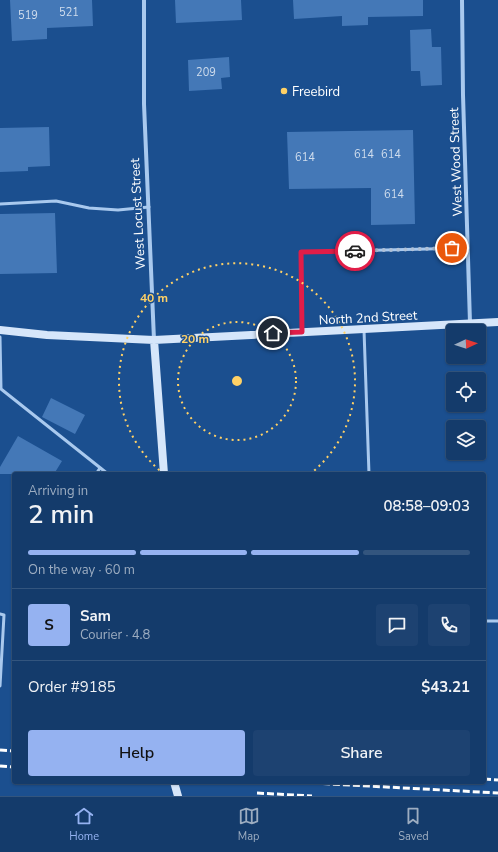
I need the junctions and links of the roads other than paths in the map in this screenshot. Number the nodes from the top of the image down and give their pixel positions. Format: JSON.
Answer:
{"nodes":[{"id":1,"x":144,"y":0,"type":"edge"},
{"id":2,"x":462,"y":0,"type":"edge"},
{"id":3,"x":0,"y":204,"type":"edge"},
{"id":4,"x":149,"y":207,"type":"junction"},
{"id":5,"x":468,"y":248,"type":"junction"},
{"id":6,"x":498,"y":322,"type":"edge"},
{"id":7,"x":470,"y":324,"type":"joint"},
{"id":8,"x":446,"y":325,"type":"edge"},
{"id":9,"x":364,"y":329,"type":"junction"},
{"id":10,"x":0,"y":330,"type":"edge"},
{"id":11,"x":302,"y":332,"type":"junction"},
{"id":12,"x":0,"y":337,"type":"edge"},
{"id":13,"x":154,"y":340,"type":"junction"},
{"id":14,"x":100,"y":468,"type":"junction"},
{"id":15,"x":97,"y":472,"type":"edge"},
{"id":16,"x":105,"y":472,"type":"edge"},
{"id":17,"x":164,"y":472,"type":"edge"},
{"id":18,"x":370,"y":472,"type":"edge"},
{"id":19,"x":0,"y":614,"type":"edge"},
{"id":20,"x":486,"y":621,"type":"edge"},
{"id":21,"x":498,"y":621,"type":"edge"},
{"id":22,"x":0,"y":686,"type":"edge"},
{"id":23,"x":175,"y":784,"type":"edge"},
{"id":24,"x":178,"y":796,"type":"edge"}],
"edges":[{"from":1,"to":4,"type":"street","name":"West Locust Street"},
{"from":2,"to":5,"type":"street","name":"West Wood Street"},
{"from":3,"to":4,"type":"lane"},
{"from":4,"to":13,"type":"street","name":"West Locust Street"},
{"from":5,"to":7,"type":"street","name":"West Wood Street"},
{"from":5,"to":11,"type":"lane"},
{"from":6,"to":7,"type":"main road","name":"North 2nd Street"},
{"from":8,"to":9,"type":"main road","name":"North 2nd Street"},
{"from":9,"to":11,"type":"main road","name":"North 2nd Street"},
{"from":9,"to":18,"type":"lane"},
{"from":10,"to":13,"type":"main road","name":"North 2nd Street"},
{"from":11,"to":13,"type":"main road","name":"North 2nd Street"},
{"from":12,"to":14,"type":"lane"},
{"from":13,"to":17,"type":"main road","name":"West Locust Street"},
{"from":14,"to":15,"type":"lane"},
{"from":14,"to":16,"type":"lane"},
{"from":19,"to":22,"type":"lane"},
{"from":20,"to":21,"type":"lane"},
{"from":23,"to":24,"type":"main road"}]}
